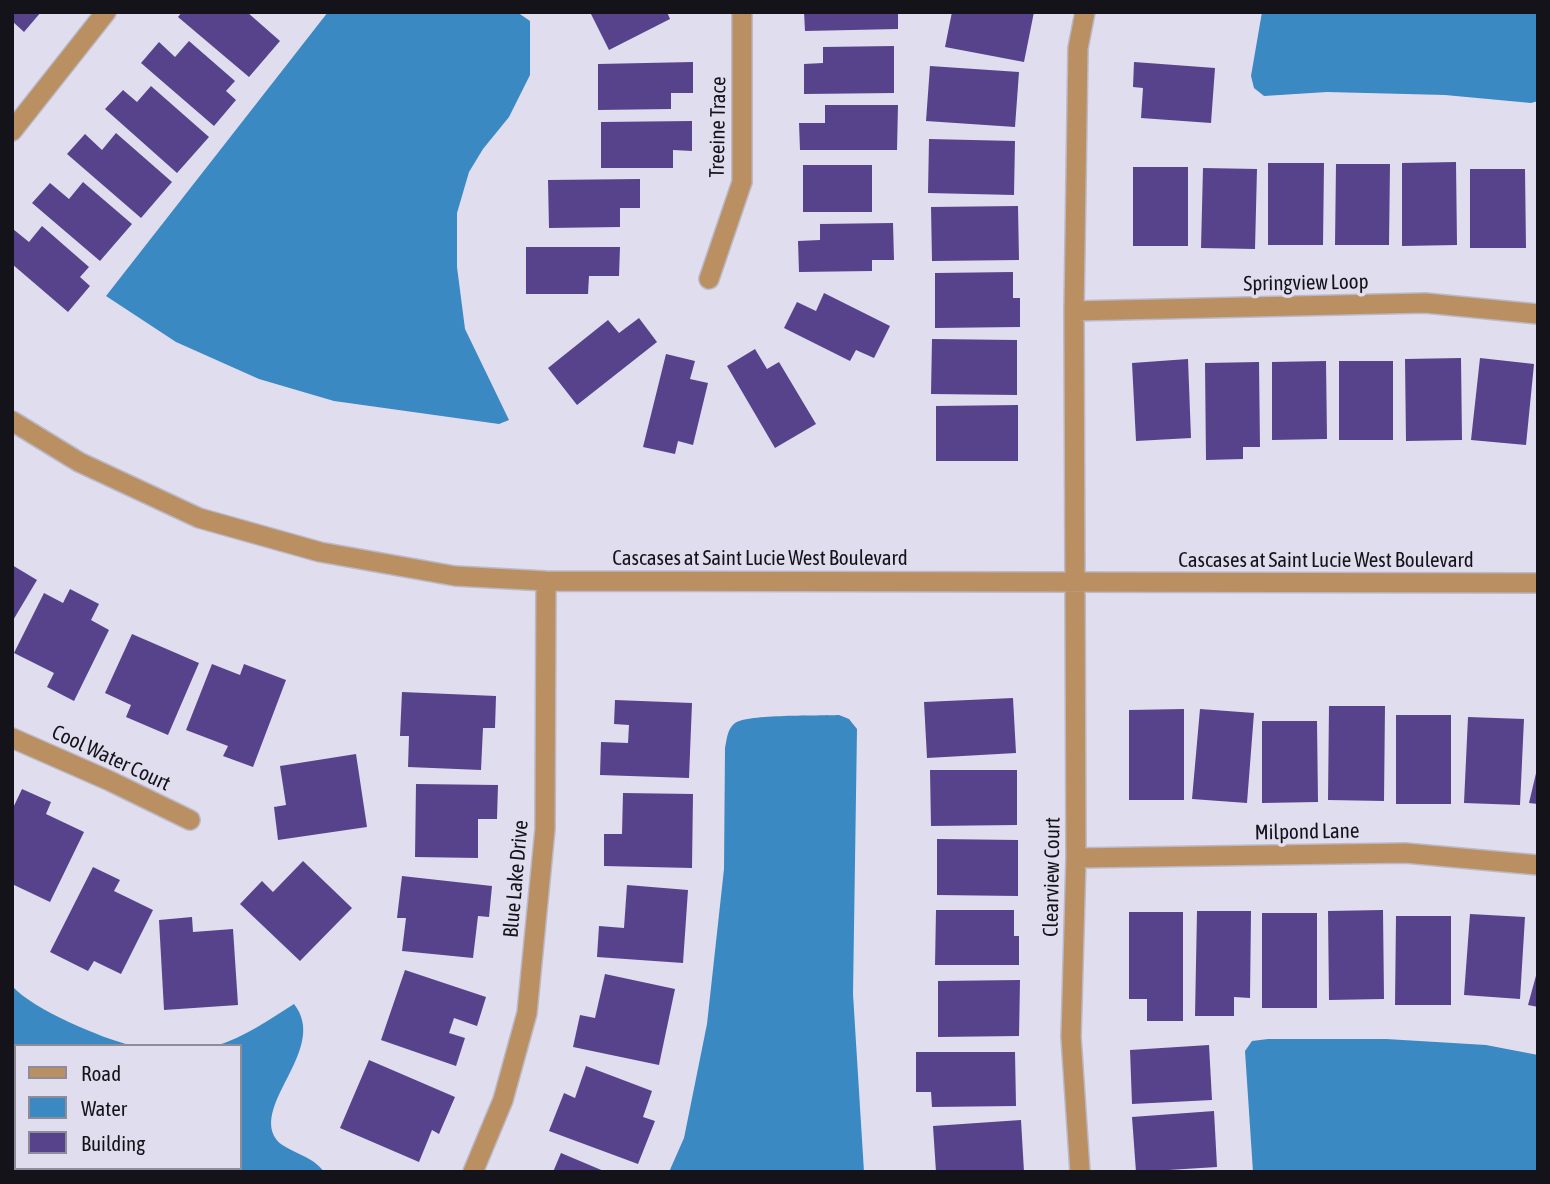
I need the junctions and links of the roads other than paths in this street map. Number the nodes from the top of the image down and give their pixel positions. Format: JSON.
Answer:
{"nodes":[{"id":1,"x":106,"y":12,"type":"edge"},
{"id":2,"x":743,"y":12,"type":"edge"},
{"id":3,"x":1085,"y":12,"type":"edge"},
{"id":4,"x":12,"y":131,"type":"edge"},
{"id":5,"x":709,"y":279,"type":"dead end"},
{"id":6,"x":1074,"y":311,"type":"junction"},
{"id":7,"x":1538,"y":314,"type":"edge"},
{"id":8,"x":12,"y":421,"type":"edge"},
{"id":9,"x":546,"y":580,"type":"junction"},
{"id":10,"x":1074,"y":582,"type":"junction"},
{"id":11,"x":1538,"y":583,"type":"edge"},
{"id":12,"x":12,"y":738,"type":"edge"},
{"id":13,"x":190,"y":820,"type":"dead end"},
{"id":14,"x":1076,"y":858,"type":"junction"},
{"id":15,"x":1538,"y":865,"type":"edge"},
{"id":16,"x":473,"y":1172,"type":"edge"},
{"id":17,"x":1080,"y":1172,"type":"edge"}],
"edges":[{"from":1,"to":4,"type":"street"},
{"from":2,"to":5,"type":"street","name":"Treeine Trace"},
{"from":3,"to":6,"type":"street"},
{"from":6,"to":7,"type":"street","name":"Springview Loop"},
{"from":6,"to":10,"type":"street"},
{"from":8,"to":9,"type":"street","name":"Cascases at Saint Lucie West Boulevard"},
{"from":9,"to":10,"type":"street","name":"Cascases at Saint Lucie West Boulevard"},
{"from":9,"to":16,"type":"street","name":"Blue Lake Drive"},
{"from":10,"to":11,"type":"street","name":"Cascases at Saint Lucie West Boulevard"},
{"from":10,"to":14,"type":"street","name":"Clearview Court"},
{"from":12,"to":13,"type":"street","name":"Cool Water Court"},
{"from":14,"to":15,"type":"street","name":"Milpond Lane"},
{"from":14,"to":17,"type":"street","name":"Clearview Court"}]}
